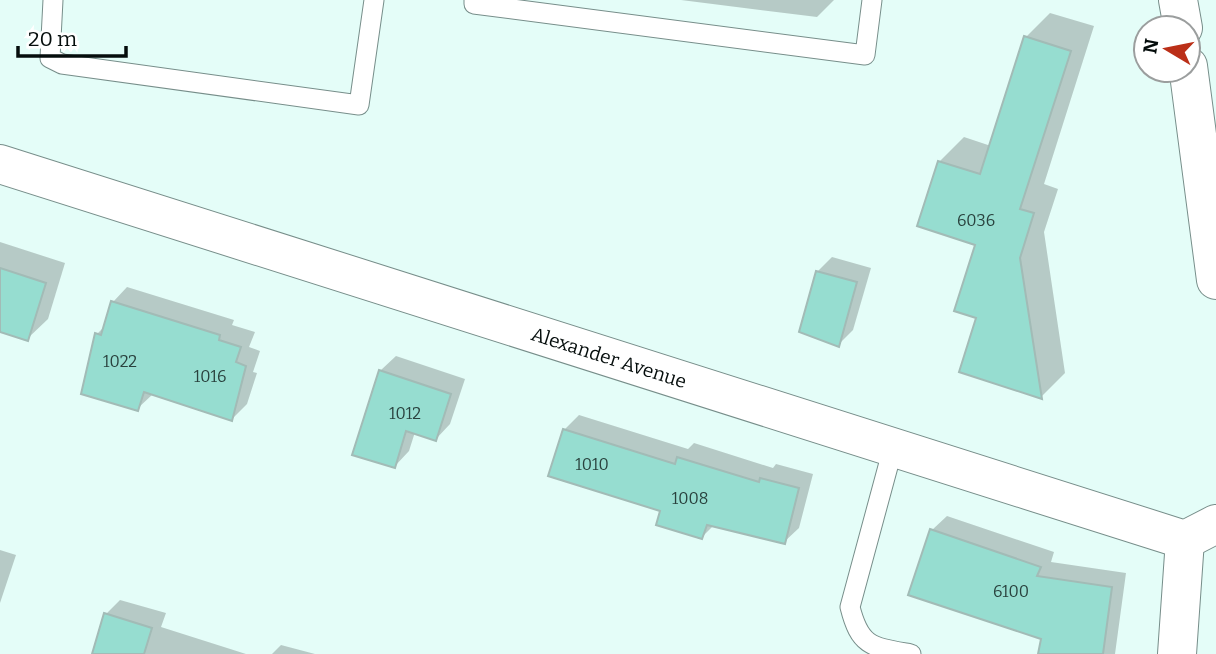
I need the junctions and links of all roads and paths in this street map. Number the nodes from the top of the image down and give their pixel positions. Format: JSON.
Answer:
{"nodes":[{"id":1,"x":53,"y":0,"type":"edge"},
{"id":2,"x":374,"y":0,"type":"edge"},
{"id":3,"x":474,"y":0,"type":"edge"},
{"id":4,"x":872,"y":0,"type":"edge"},
{"id":5,"x":1190,"y":84,"type":"edge"},
{"id":6,"x":0,"y":164,"type":"edge"},
{"id":7,"x":1216,"y":280,"type":"edge"},
{"id":8,"x":892,"y":448,"type":"junction"},
{"id":9,"x":1201,"y":532,"type":"edge"},
{"id":10,"x":911,"y":654,"type":"edge"},
{"id":11,"x":1177,"y":654,"type":"edge"}],
"edges":[{"from":1,"to":2,"type":"lane"},
{"from":3,"to":4,"type":"lane"},
{"from":5,"to":7,"type":"street"},
{"from":6,"to":8,"type":"street","name":"Alexander Avenue"},
{"from":8,"to":9,"type":"street","name":"Alexander Avenue"},
{"from":8,"to":10,"type":"lane"},
{"from":9,"to":11,"type":"street"}]}
